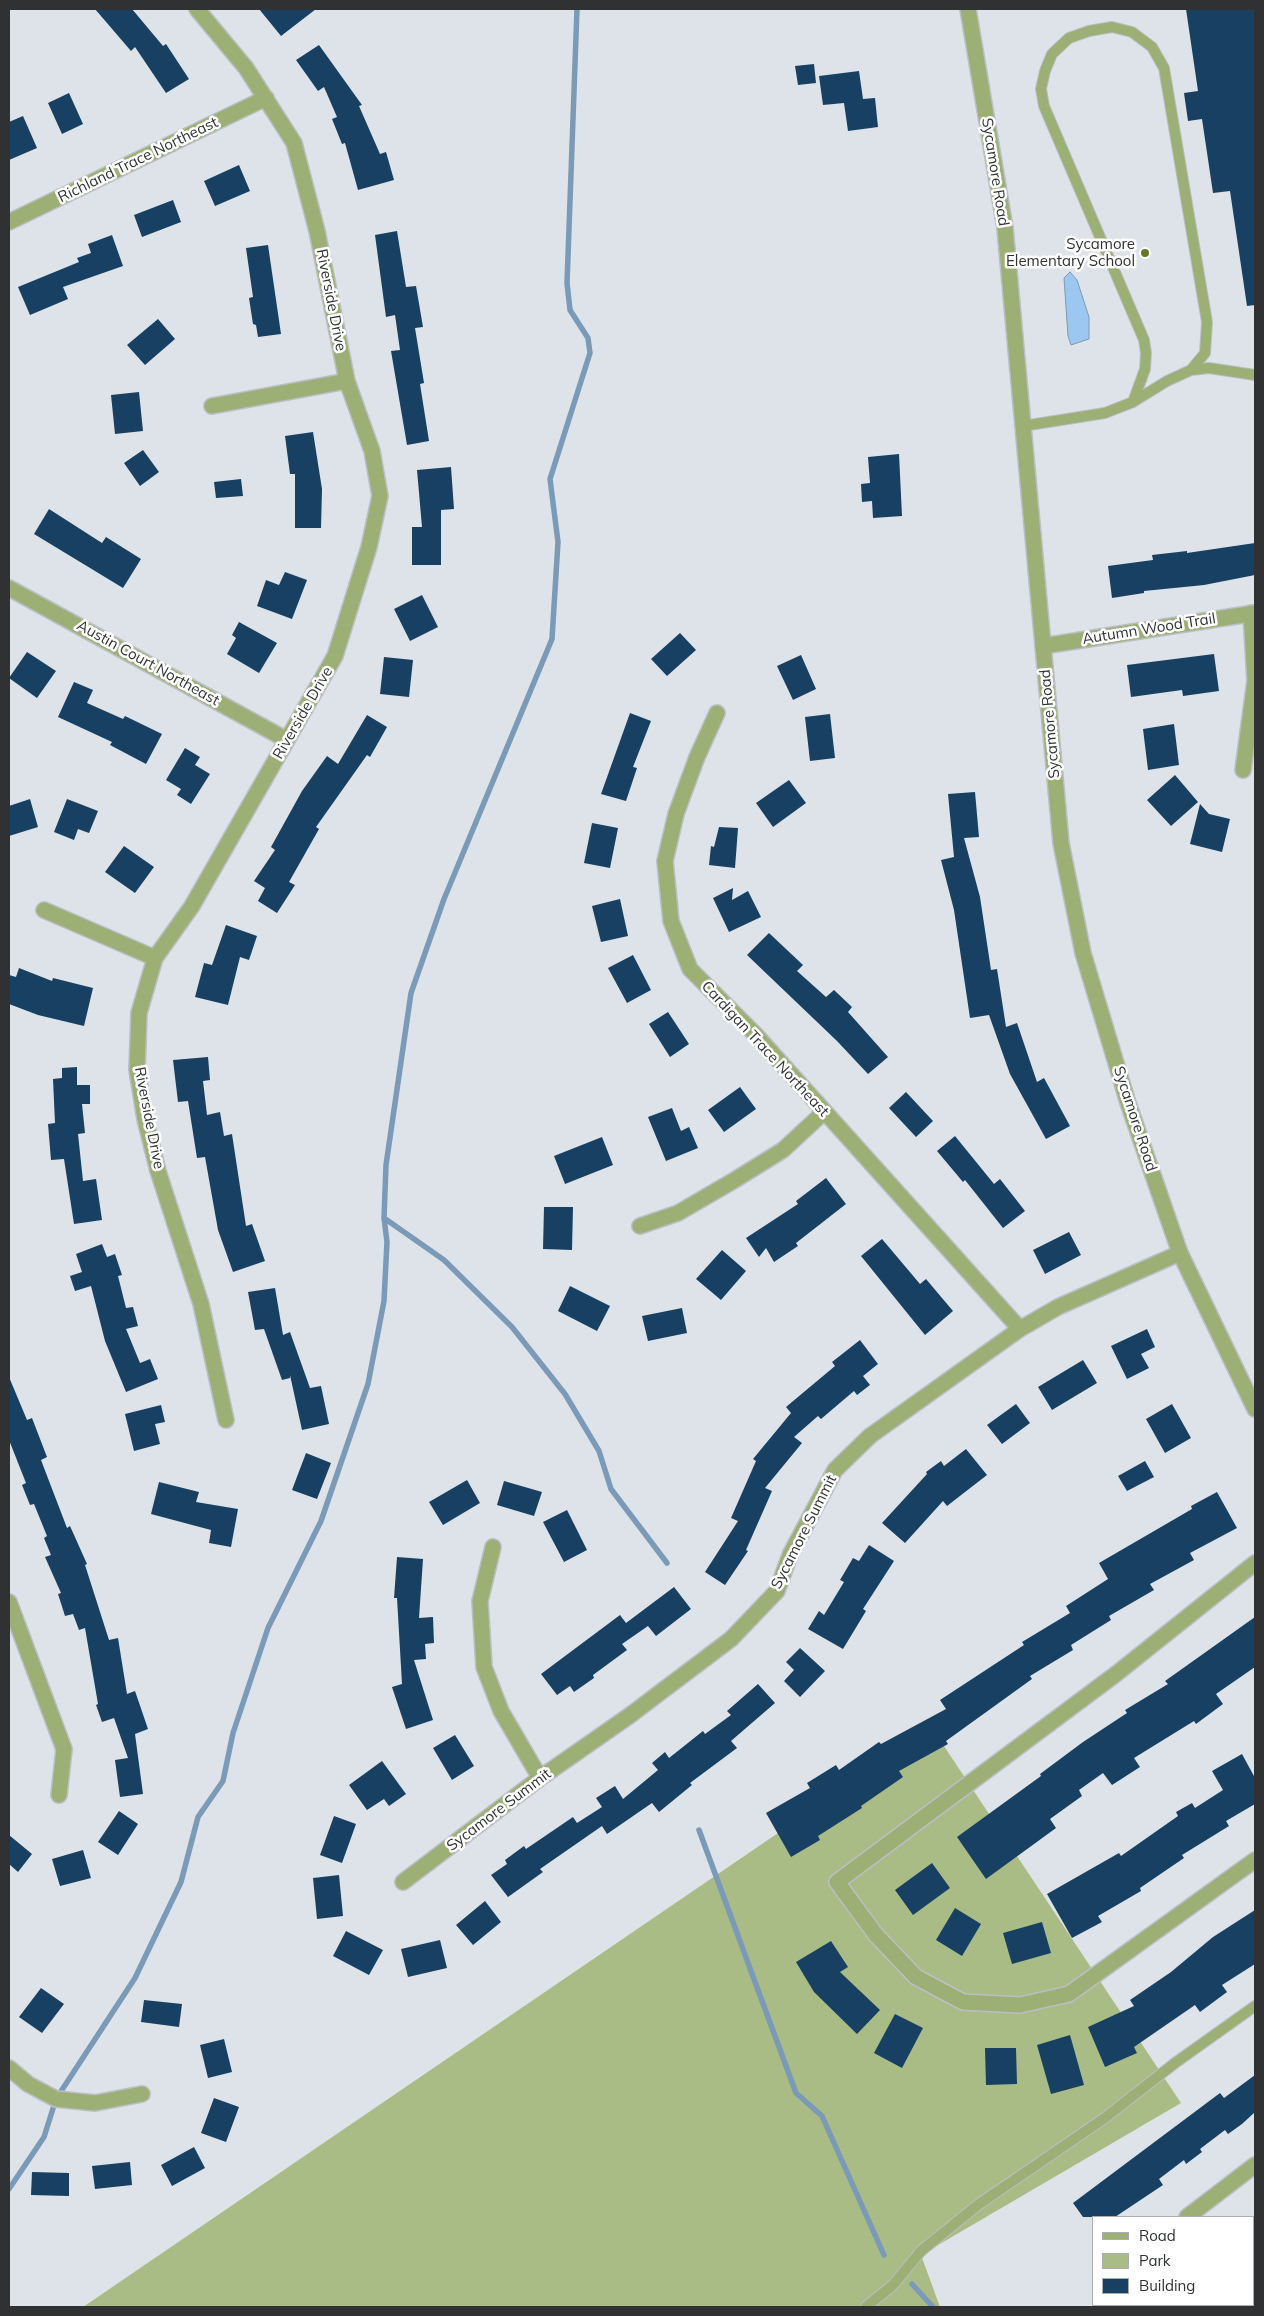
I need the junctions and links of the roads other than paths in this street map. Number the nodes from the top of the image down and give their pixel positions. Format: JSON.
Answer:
{"nodes":[{"id":1,"x":197,"y":9,"type":"edge"},
{"id":2,"x":968,"y":9,"type":"edge"},
{"id":3,"x":266,"y":98,"type":"junction"},
{"id":4,"x":9,"y":222,"type":"edge"},
{"id":5,"x":1192,"y":370,"type":"junction"},
{"id":6,"x":1255,"y":375,"type":"edge"},
{"id":7,"x":347,"y":381,"type":"junction"},
{"id":8,"x":1133,"y":402,"type":"junction"},
{"id":9,"x":212,"y":406,"type":"dead end"},
{"id":10,"x":1023,"y":426,"type":"junction"},
{"id":11,"x":9,"y":588,"type":"edge"},
{"id":12,"x":1253,"y":613,"type":"edge"},
{"id":13,"x":1043,"y":646,"type":"junction"},
{"id":14,"x":717,"y":714,"type":"dead end"},
{"id":15,"x":288,"y":740,"type":"junction"},
{"id":16,"x":1243,"y":770,"type":"dead end"},
{"id":17,"x":44,"y":910,"type":"dead end"},
{"id":18,"x":155,"y":958,"type":"junction"},
{"id":19,"x":824,"y":1112,"type":"junction"},
{"id":20,"x":640,"y":1226,"type":"dead end"},
{"id":21,"x":1180,"y":1254,"type":"junction"},
{"id":22,"x":1020,"y":1329,"type":"junction"},
{"id":23,"x":1255,"y":1409,"type":"edge"},
{"id":24,"x":226,"y":1420,"type":"dead end"},
{"id":25,"x":493,"y":1548,"type":"dead end"},
{"id":26,"x":1255,"y":1563,"type":"edge"},
{"id":27,"x":9,"y":1602,"type":"edge"},
{"id":28,"x":15,"y":1639,"type":"edge"},
{"id":29,"x":540,"y":1778,"type":"junction"},
{"id":30,"x":59,"y":1794,"type":"dead end"},
{"id":31,"x":1255,"y":1860,"type":"edge"},
{"id":32,"x":403,"y":1882,"type":"dead end"},
{"id":33,"x":1255,"y":2006,"type":"edge"},
{"id":34,"x":9,"y":2068,"type":"edge"},
{"id":35,"x":142,"y":2094,"type":"dead end"},
{"id":36,"x":1255,"y":2165,"type":"edge"},
{"id":37,"x":1188,"y":2216,"type":"edge"},
{"id":38,"x":866,"y":2307,"type":"edge"}],
"edges":[{"from":1,"to":3,"type":"street","name":"Riverside Drive"},
{"from":2,"to":10,"type":"street","name":"Sycamore Road"},
{"from":3,"to":4,"type":"street","name":"Richland Trace Northeast"},
{"from":3,"to":7,"type":"street","name":"Riverside Drive"},
{"from":5,"to":6,"type":"lane"},
{"from":5,"to":8,"type":"lane"},
{"from":5,"to":8,"type":"lane"},
{"from":7,"to":9,"type":"street"},
{"from":7,"to":15,"type":"street","name":"Riverside Drive"},
{"from":8,"to":10,"type":"lane"},
{"from":10,"to":13,"type":"street","name":"Sycamore Road"},
{"from":11,"to":15,"type":"street","name":"Austin Court Northeast"},
{"from":12,"to":13,"type":"street","name":"Autumn Wood Trail"},
{"from":12,"to":16,"type":"street"},
{"from":13,"to":21,"type":"street","name":"Sycamore Road"},
{"from":14,"to":19,"type":"street","name":"Cardigan Trace Northeast"},
{"from":15,"to":18,"type":"street","name":"Riverside Drive"},
{"from":17,"to":18,"type":"street"},
{"from":18,"to":24,"type":"street","name":"Riverside Drive"},
{"from":19,"to":20,"type":"street"},
{"from":19,"to":22,"type":"street","name":"Cardigan Trace Northeast"},
{"from":21,"to":22,"type":"street","name":"Sycamore Summit"},
{"from":21,"to":23,"type":"street","name":"Sycamore Road"},
{"from":22,"to":29,"type":"street","name":"Sycamore Summit"},
{"from":25,"to":29,"type":"street"},
{"from":26,"to":31,"type":"street"},
{"from":27,"to":28,"type":"street"},
{"from":28,"to":30,"type":"street"},
{"from":29,"to":32,"type":"street","name":"Sycamore Summit"},
{"from":33,"to":38,"type":"lane"},
{"from":34,"to":35,"type":"street"},
{"from":36,"to":37,"type":"street"}]}
